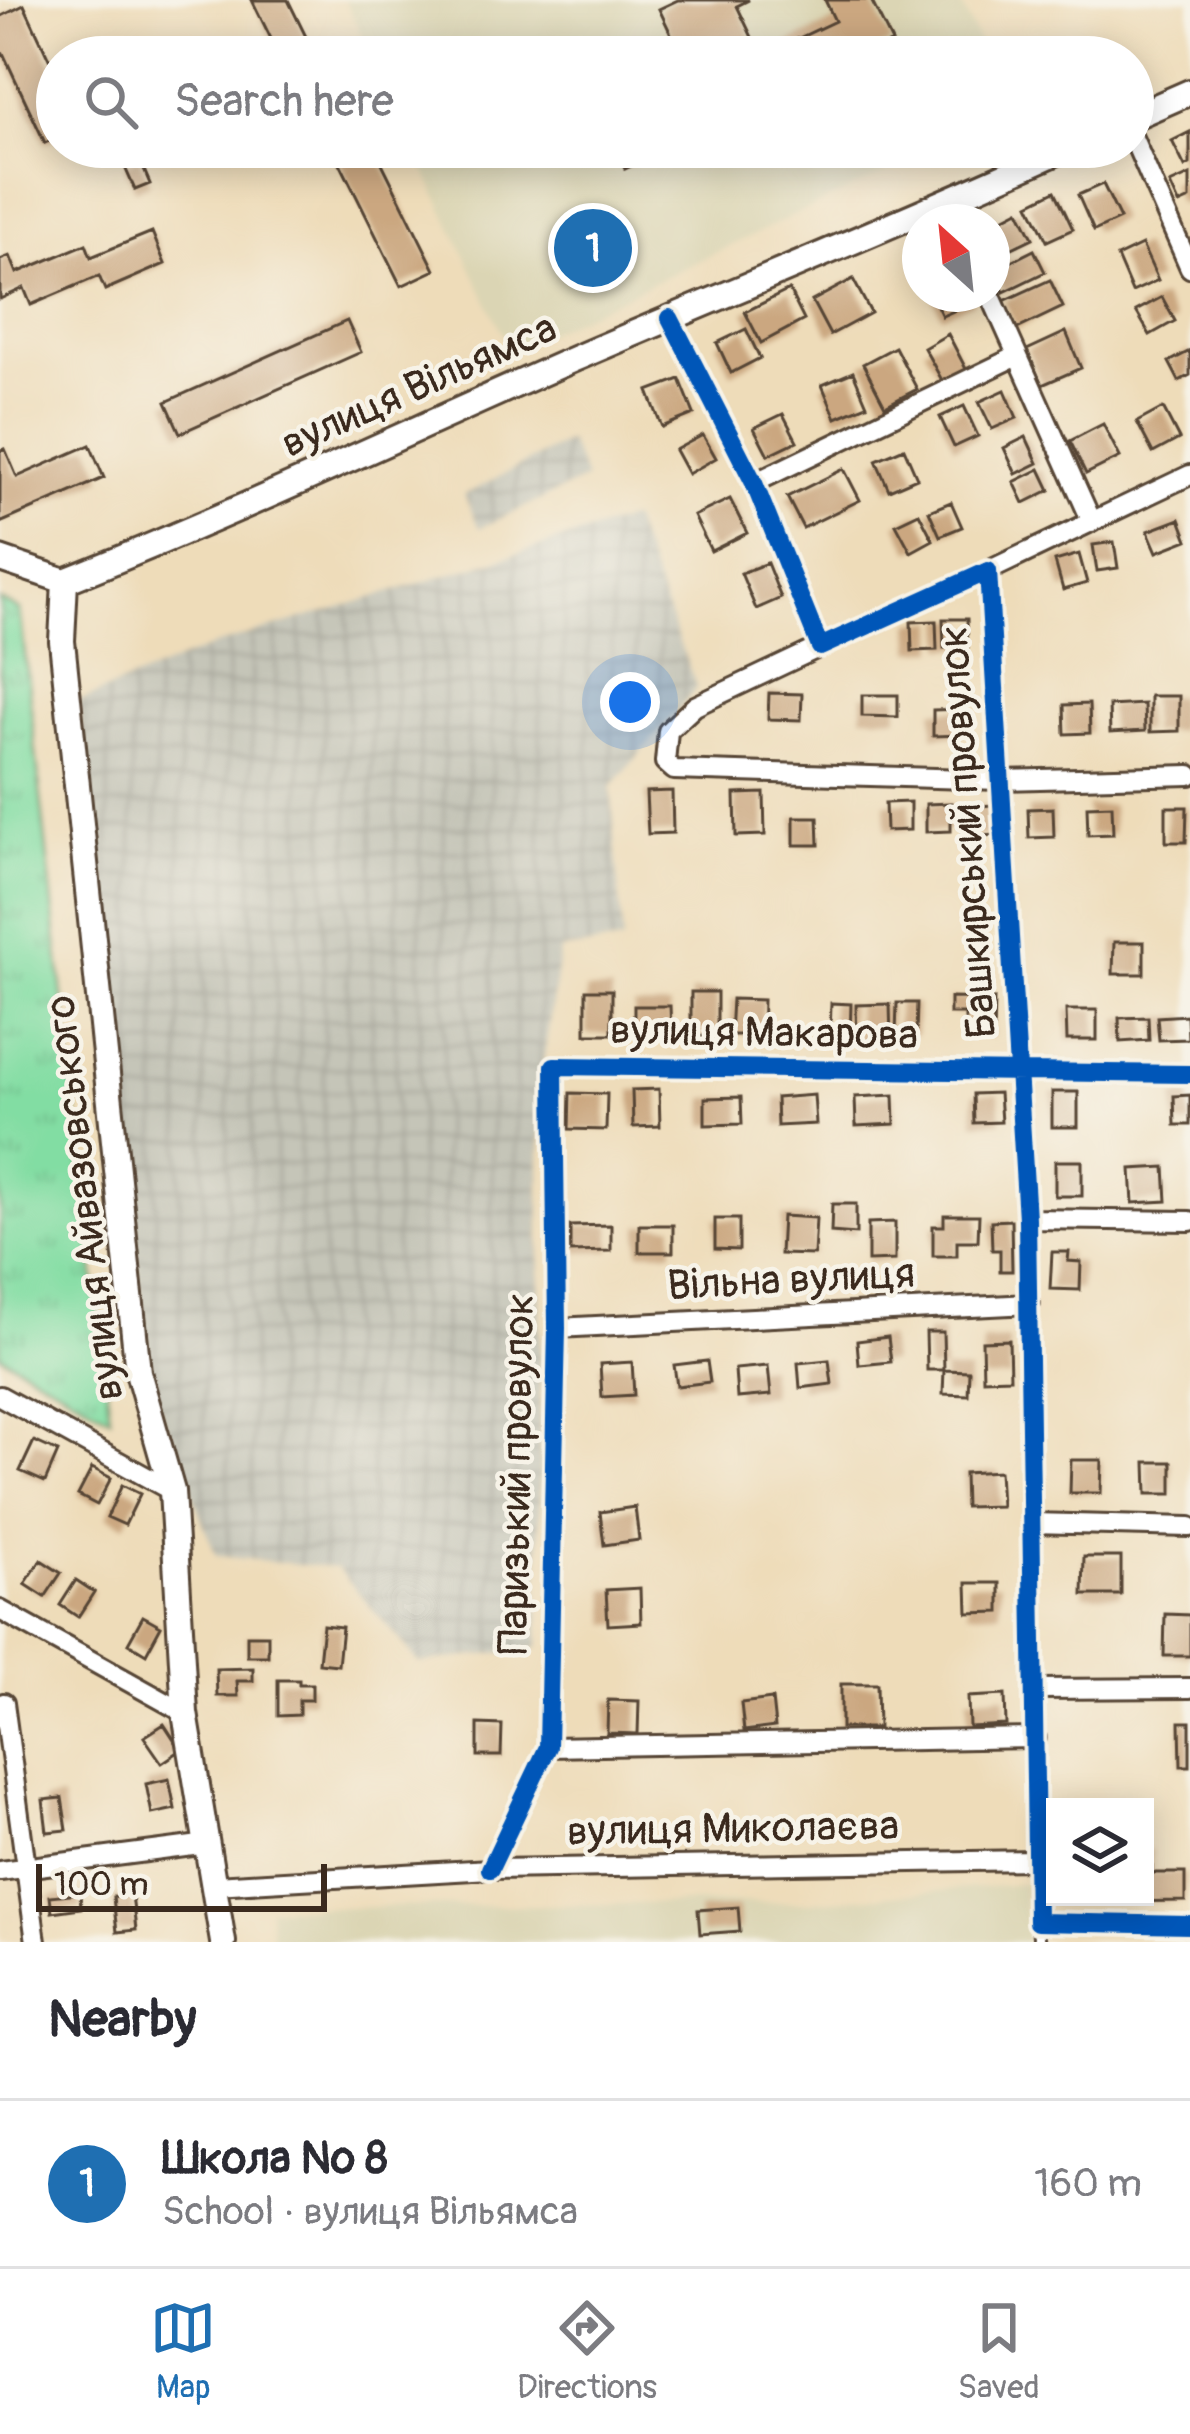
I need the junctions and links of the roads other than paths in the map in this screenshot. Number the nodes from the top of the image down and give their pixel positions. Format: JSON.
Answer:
{"nodes":[{"id":1,"x":1190,"y":92,"type":"edge"},
{"id":2,"x":1154,"y":108,"type":"edge"},
{"id":3,"x":1031,"y":168,"type":"edge"},
{"id":4,"x":1146,"y":168,"type":"edge"},
{"id":5,"x":968,"y":204,"type":"edge"},
{"id":6,"x":902,"y":231,"type":"edge"},
{"id":7,"x":1190,"y":268,"type":"edge"},
{"id":8,"x":998,"y":312,"type":"edge"},
{"id":9,"x":670,"y":318,"type":"junction"},
{"id":10,"x":1017,"y":356,"type":"junction"},
{"id":11,"x":1190,"y":475,"type":"edge"},
{"id":12,"x":754,"y":483,"type":"junction"},
{"id":13,"x":1092,"y":521,"type":"junction"},
{"id":14,"x":0,"y":559,"type":"edge"},
{"id":15,"x":988,"y":572,"type":"junction"},
{"id":16,"x":65,"y":581,"type":"junction"},
{"id":17,"x":820,"y":647,"type":"junction"},
{"id":18,"x":1190,"y":775,"type":"edge"},
{"id":19,"x":1000,"y":780,"type":"junction"},
{"id":20,"x":554,"y":1066,"type":"joint"},
{"id":21,"x":1019,"y":1072,"type":"junction"},
{"id":22,"x":1190,"y":1074,"type":"edge"},
{"id":23,"x":1027,"y":1219,"type":"junction"},
{"id":24,"x":1190,"y":1221,"type":"edge"},
{"id":25,"x":1030,"y":1304,"type":"junction"},
{"id":26,"x":557,"y":1328,"type":"junction"},
{"id":27,"x":0,"y":1396,"type":"edge"},
{"id":28,"x":172,"y":1491,"type":"junction"},
{"id":29,"x":1032,"y":1523,"type":"junction"},
{"id":30,"x":1190,"y":1528,"type":"edge"},
{"id":31,"x":0,"y":1610,"type":"edge"},
{"id":32,"x":1190,"y":1688,"type":"edge"},
{"id":33,"x":1035,"y":1689,"type":"junction"},
{"id":34,"x":4,"y":1703,"type":"dead end"},
{"id":35,"x":185,"y":1713,"type":"junction"},
{"id":36,"x":1036,"y":1738,"type":"junction"},
{"id":37,"x":548,"y":1747,"type":"junction"},
{"id":38,"x":208,"y":1844,"type":"junction"},
{"id":39,"x":1036,"y":1860,"type":"junction"},
{"id":40,"x":27,"y":1866,"type":"junction"},
{"id":41,"x":490,"y":1869,"type":"junction"},
{"id":42,"x":0,"y":1871,"type":"edge"},
{"id":43,"x":215,"y":1885,"type":"junction"},
{"id":44,"x":1190,"y":1924,"type":"edge"},
{"id":45,"x":1038,"y":1932,"type":"edge"},
{"id":46,"x":36,"y":1942,"type":"edge"},
{"id":47,"x":223,"y":1942,"type":"edge"}],
"edges":[{"from":1,"to":2,"type":"street"},
{"from":3,"to":5,"type":"street","name":"вулиця Вільямса"},
{"from":4,"to":7,"type":"street"},
{"from":6,"to":9,"type":"street","name":"вулиця Вільямса"},
{"from":8,"to":10,"type":"street"},
{"from":9,"to":12,"type":"street"},
{"from":9,"to":16,"type":"street","name":"вулиця Вільямса"},
{"from":10,"to":12,"type":"street"},
{"from":10,"to":13,"type":"street"},
{"from":11,"to":13,"type":"street"},
{"from":12,"to":17,"type":"street"},
{"from":13,"to":15,"type":"street"},
{"from":14,"to":16,"type":"street"},
{"from":15,"to":17,"type":"street","name":"Башкирський провулок"},
{"from":15,"to":19,"type":"street","name":"Башкирський провулок"},
{"from":16,"to":28,"type":"street","name":"вулиця Айвазовського"},
{"from":17,"to":19,"type":"street","name":"Башкирський провулок"},
{"from":18,"to":19,"type":"street"},
{"from":19,"to":21,"type":"street","name":"Башкирський провулок"},
{"from":20,"to":21,"type":"street","name":"вулиця Макарова"},
{"from":20,"to":26,"type":"street","name":"Паризький провулок"},
{"from":21,"to":22,"type":"street","name":"вулиця Макарова"},
{"from":21,"to":23,"type":"street","name":"Башкирський провулок"},
{"from":23,"to":24,"type":"street"},
{"from":23,"to":25,"type":"street","name":"Башкирський провулок"},
{"from":25,"to":26,"type":"street","name":"Вільна вулиця"},
{"from":25,"to":29,"type":"street","name":"Башкирський провулок"},
{"from":26,"to":37,"type":"street","name":"Паризький провулок"},
{"from":27,"to":28,"type":"street"},
{"from":28,"to":35,"type":"street","name":"вулиця Айвазовського"},
{"from":29,"to":30,"type":"street"},
{"from":29,"to":33,"type":"street","name":"Башкирський провулок"},
{"from":31,"to":35,"type":"street"},
{"from":32,"to":33,"type":"street"},
{"from":33,"to":36,"type":"street","name":"Башкирський провулок"},
{"from":34,"to":40,"type":"street"},
{"from":35,"to":38,"type":"street","name":"вулиця Айвазовського"},
{"from":36,"to":37,"type":"street"},
{"from":36,"to":39,"type":"street","name":"Башкирський провулок"},
{"from":37,"to":41,"type":"street","name":"Паризький провулок"},
{"from":38,"to":40,"type":"street"},
{"from":38,"to":43,"type":"street","name":"вулиця Айвазовського"},
{"from":39,"to":41,"type":"street","name":"вулиця Миколаєва"},
{"from":39,"to":45,"type":"street","name":"Башкирський провулок"},
{"from":40,"to":42,"type":"street"},
{"from":40,"to":46,"type":"street"},
{"from":41,"to":43,"type":"street","name":"вулиця Миколаєва"},
{"from":43,"to":47,"type":"street","name":"вулиця Айвазовського"},
{"from":44,"to":45,"type":"street"}]}
